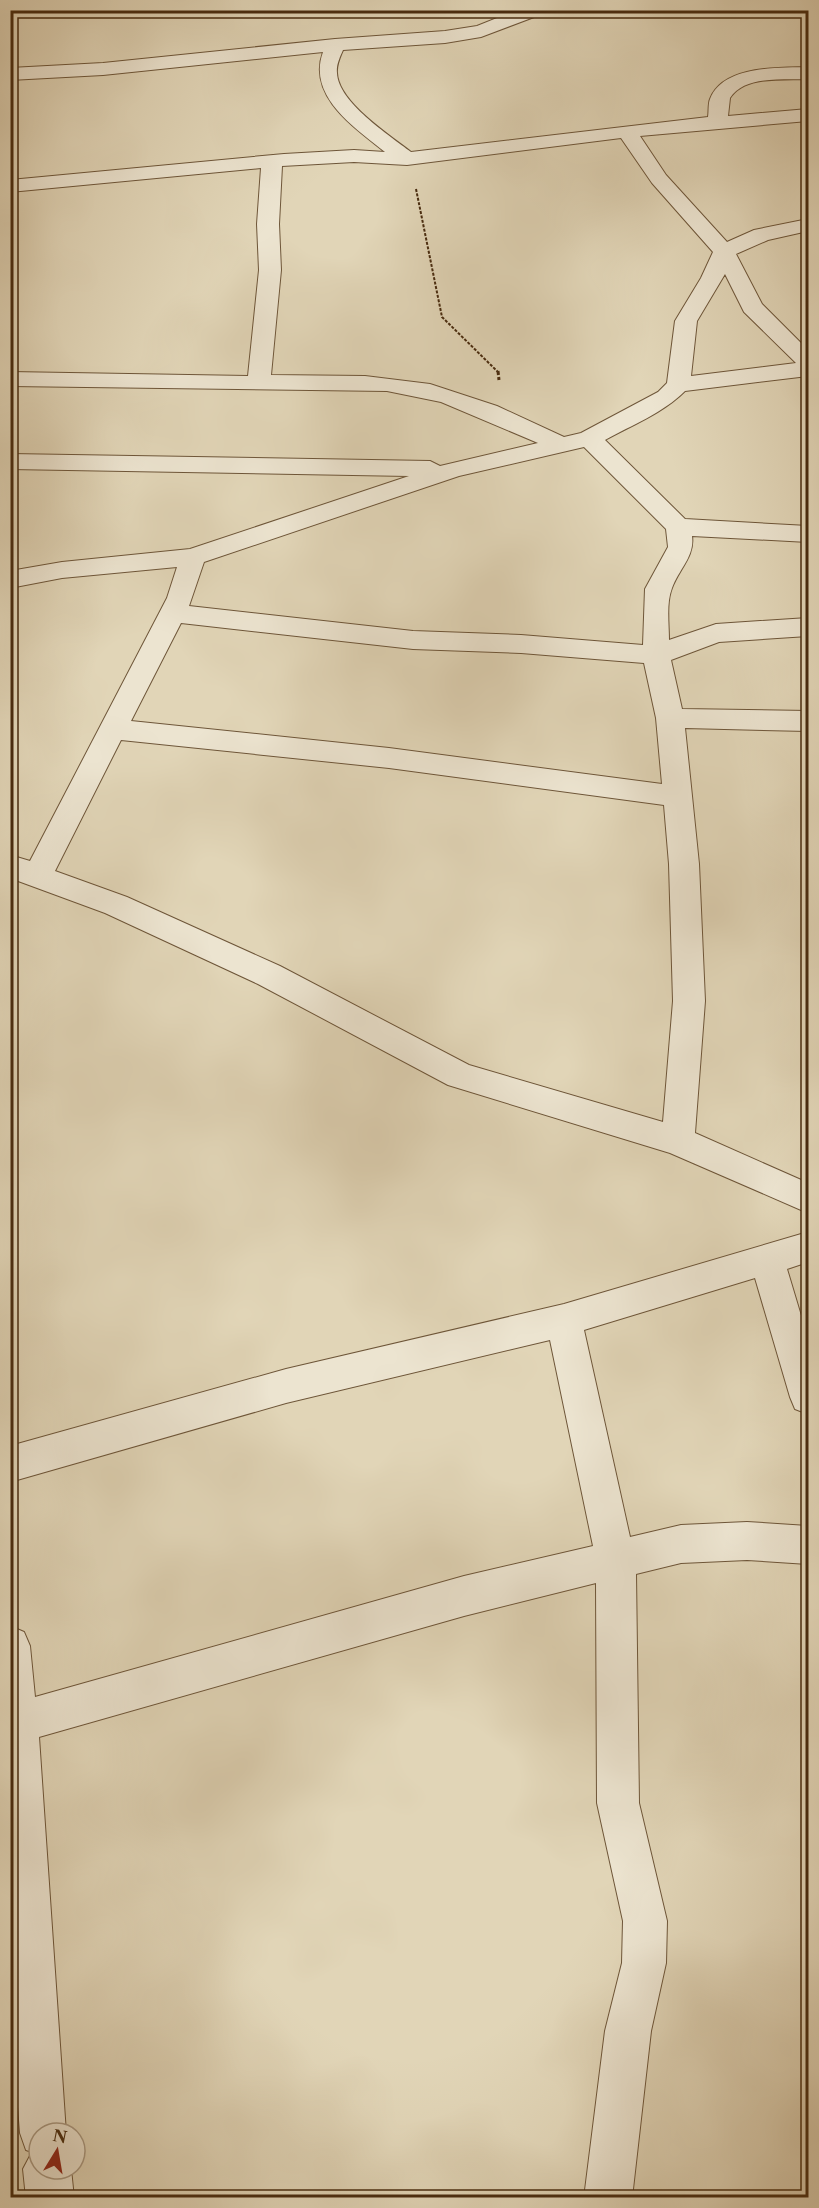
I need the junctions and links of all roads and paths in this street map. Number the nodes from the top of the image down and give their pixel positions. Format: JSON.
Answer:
{"nodes":[{"id":1,"x":535,"y":10,"type":"edge"},
{"id":2,"x":334,"y":45,"type":"junction"},
{"id":3,"x":808,"y":73,"type":"edge"},
{"id":4,"x":10,"y":74,"type":"edge"},
{"id":5,"x":808,"y":115,"type":"edge"},
{"id":6,"x":718,"y":122,"type":"junction"},
{"id":7,"x":627,"y":132,"type":"junction"},
{"id":8,"x":407,"y":159,"type":"junction"},
{"id":9,"x":272,"y":161,"type":"junction"},
{"id":10,"x":10,"y":186,"type":"edge"},
{"id":11,"x":808,"y":225,"type":"edge"},
{"id":12,"x":724,"y":252,"type":"junction"},
{"id":13,"x":808,"y":362,"type":"edge"},
{"id":14,"x":808,"y":369,"type":"edge"},
{"id":15,"x":10,"y":379,"type":"edge"},
{"id":16,"x":259,"y":383,"type":"junction"},
{"id":17,"x":678,"y":385,"type":"junction"},
{"id":18,"x":503,"y":417,"type":"junction"},
{"id":19,"x":590,"y":438,"type":"junction"},
{"id":20,"x":562,"y":445,"type":"junction"},
{"id":21,"x":10,"y":462,"type":"edge"},
{"id":22,"x":452,"y":470,"type":"junction"},
{"id":23,"x":678,"y":527,"type":"junction"},
{"id":24,"x":808,"y":534,"type":"edge"},
{"id":25,"x":193,"y":557,"type":"junction"},
{"id":26,"x":10,"y":580,"type":"edge"},
{"id":27,"x":172,"y":612,"type":"junction"},
{"id":28,"x":808,"y":627,"type":"edge"},
{"id":29,"x":656,"y":655,"type":"junction"},
{"id":30,"x":670,"y":718,"type":"junction"},
{"id":31,"x":808,"y":721,"type":"edge"},
{"id":32,"x":114,"y":729,"type":"junction"},
{"id":33,"x":677,"y":795,"type":"junction"},
{"id":34,"x":24,"y":871,"type":"edge"},
{"id":35,"x":678,"y":1141,"type":"junction"},
{"id":36,"x":808,"y":1198,"type":"edge"},
{"id":37,"x":808,"y":1247,"type":"edge"},
{"id":38,"x":767,"y":1262,"type":"junction"},
{"id":39,"x":564,"y":1320,"type":"junction"},
{"id":40,"x":808,"y":1397,"type":"edge"},
{"id":41,"x":10,"y":1464,"type":"edge"},
{"id":42,"x":808,"y":1545,"type":"edge"},
{"id":43,"x":616,"y":1561,"type":"junction"},
{"id":44,"x":10,"y":1646,"type":"edge"},
{"id":45,"x":18,"y":1722,"type":"junction"},
{"id":46,"x":42,"y":2121,"type":"edge"},
{"id":47,"x":48,"y":2181,"type":"edge"},
{"id":48,"x":50,"y":2198,"type":"edge"},
{"id":49,"x":608,"y":2198,"type":"edge"}],
"edges":[{"from":1,"to":2,"type":"street"},
{"from":2,"to":4,"type":"street"},
{"from":2,"to":8,"type":"street"},
{"from":3,"to":6,"type":"street"},
{"from":5,"to":6,"type":"street"},
{"from":6,"to":7,"type":"street"},
{"from":7,"to":8,"type":"street"},
{"from":7,"to":12,"type":"street"},
{"from":8,"to":9,"type":"street"},
{"from":8,"to":18,"type":"path"},
{"from":9,"to":10,"type":"street"},
{"from":9,"to":16,"type":"street"},
{"from":11,"to":12,"type":"street"},
{"from":12,"to":13,"type":"street"},
{"from":12,"to":17,"type":"street"},
{"from":14,"to":17,"type":"street"},
{"from":15,"to":16,"type":"street"},
{"from":16,"to":18,"type":"street"},
{"from":17,"to":19,"type":"street"},
{"from":18,"to":20,"type":"street"},
{"from":19,"to":20,"type":"street"},
{"from":19,"to":23,"type":"street"},
{"from":20,"to":22,"type":"street"},
{"from":21,"to":22,"type":"street"},
{"from":22,"to":25,"type":"street"},
{"from":23,"to":24,"type":"street"},
{"from":23,"to":29,"type":"street"},
{"from":25,"to":26,"type":"street"},
{"from":25,"to":27,"type":"street"},
{"from":27,"to":29,"type":"street"},
{"from":27,"to":32,"type":"street"},
{"from":28,"to":29,"type":"street"},
{"from":29,"to":30,"type":"street"},
{"from":30,"to":31,"type":"street"},
{"from":30,"to":33,"type":"street"},
{"from":32,"to":33,"type":"street"},
{"from":32,"to":34,"type":"street"},
{"from":33,"to":35,"type":"street"},
{"from":34,"to":35,"type":"street"},
{"from":35,"to":36,"type":"street"},
{"from":37,"to":38,"type":"street"},
{"from":38,"to":39,"type":"street"},
{"from":38,"to":40,"type":"street"},
{"from":39,"to":41,"type":"street"},
{"from":39,"to":43,"type":"street"},
{"from":42,"to":43,"type":"street"},
{"from":43,"to":45,"type":"street"},
{"from":43,"to":49,"type":"street"},
{"from":44,"to":45,"type":"street"},
{"from":45,"to":46,"type":"street"},
{"from":47,"to":48,"type":"street"}]}
